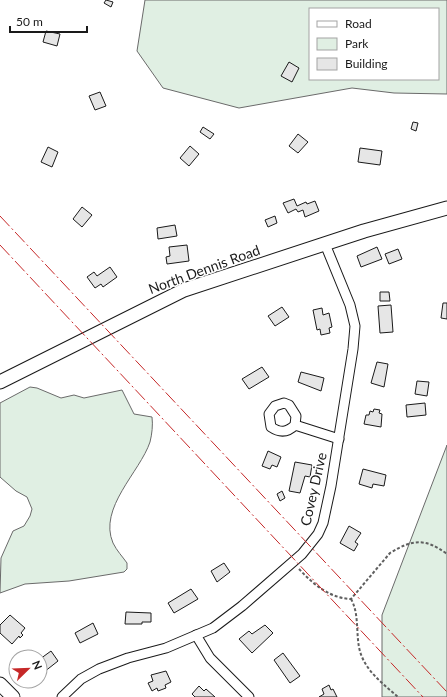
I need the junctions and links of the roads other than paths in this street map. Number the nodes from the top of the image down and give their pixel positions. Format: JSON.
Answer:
{"nodes":[{"id":1,"x":447,"y":208,"type":"edge"},
{"id":2,"x":325,"y":244,"type":"junction"},
{"id":3,"x":0,"y":382,"type":"edge"},
{"id":4,"x":295,"y":425,"type":"dead end"},
{"id":5,"x":339,"y":438,"type":"junction"},
{"id":6,"x":196,"y":635,"type":"junction"},
{"id":7,"x":0,"y":684,"type":"edge"},
{"id":8,"x":13,"y":697,"type":"edge"},
{"id":9,"x":62,"y":697,"type":"edge"},
{"id":10,"x":249,"y":697,"type":"edge"}],
"edges":[{"from":1,"to":2,"type":"main road","name":"North Dennis Road"},
{"from":2,"to":3,"type":"main road","name":"North Dennis Road"},
{"from":2,"to":5,"type":"street","name":"Covey Drive"},
{"from":4,"to":5,"type":"street"},
{"from":5,"to":6,"type":"street","name":"Covey Drive"},
{"from":6,"to":9,"type":"street","name":"Covey Drive"},
{"from":6,"to":10,"type":"street"},
{"from":7,"to":8,"type":"main road"}]}
